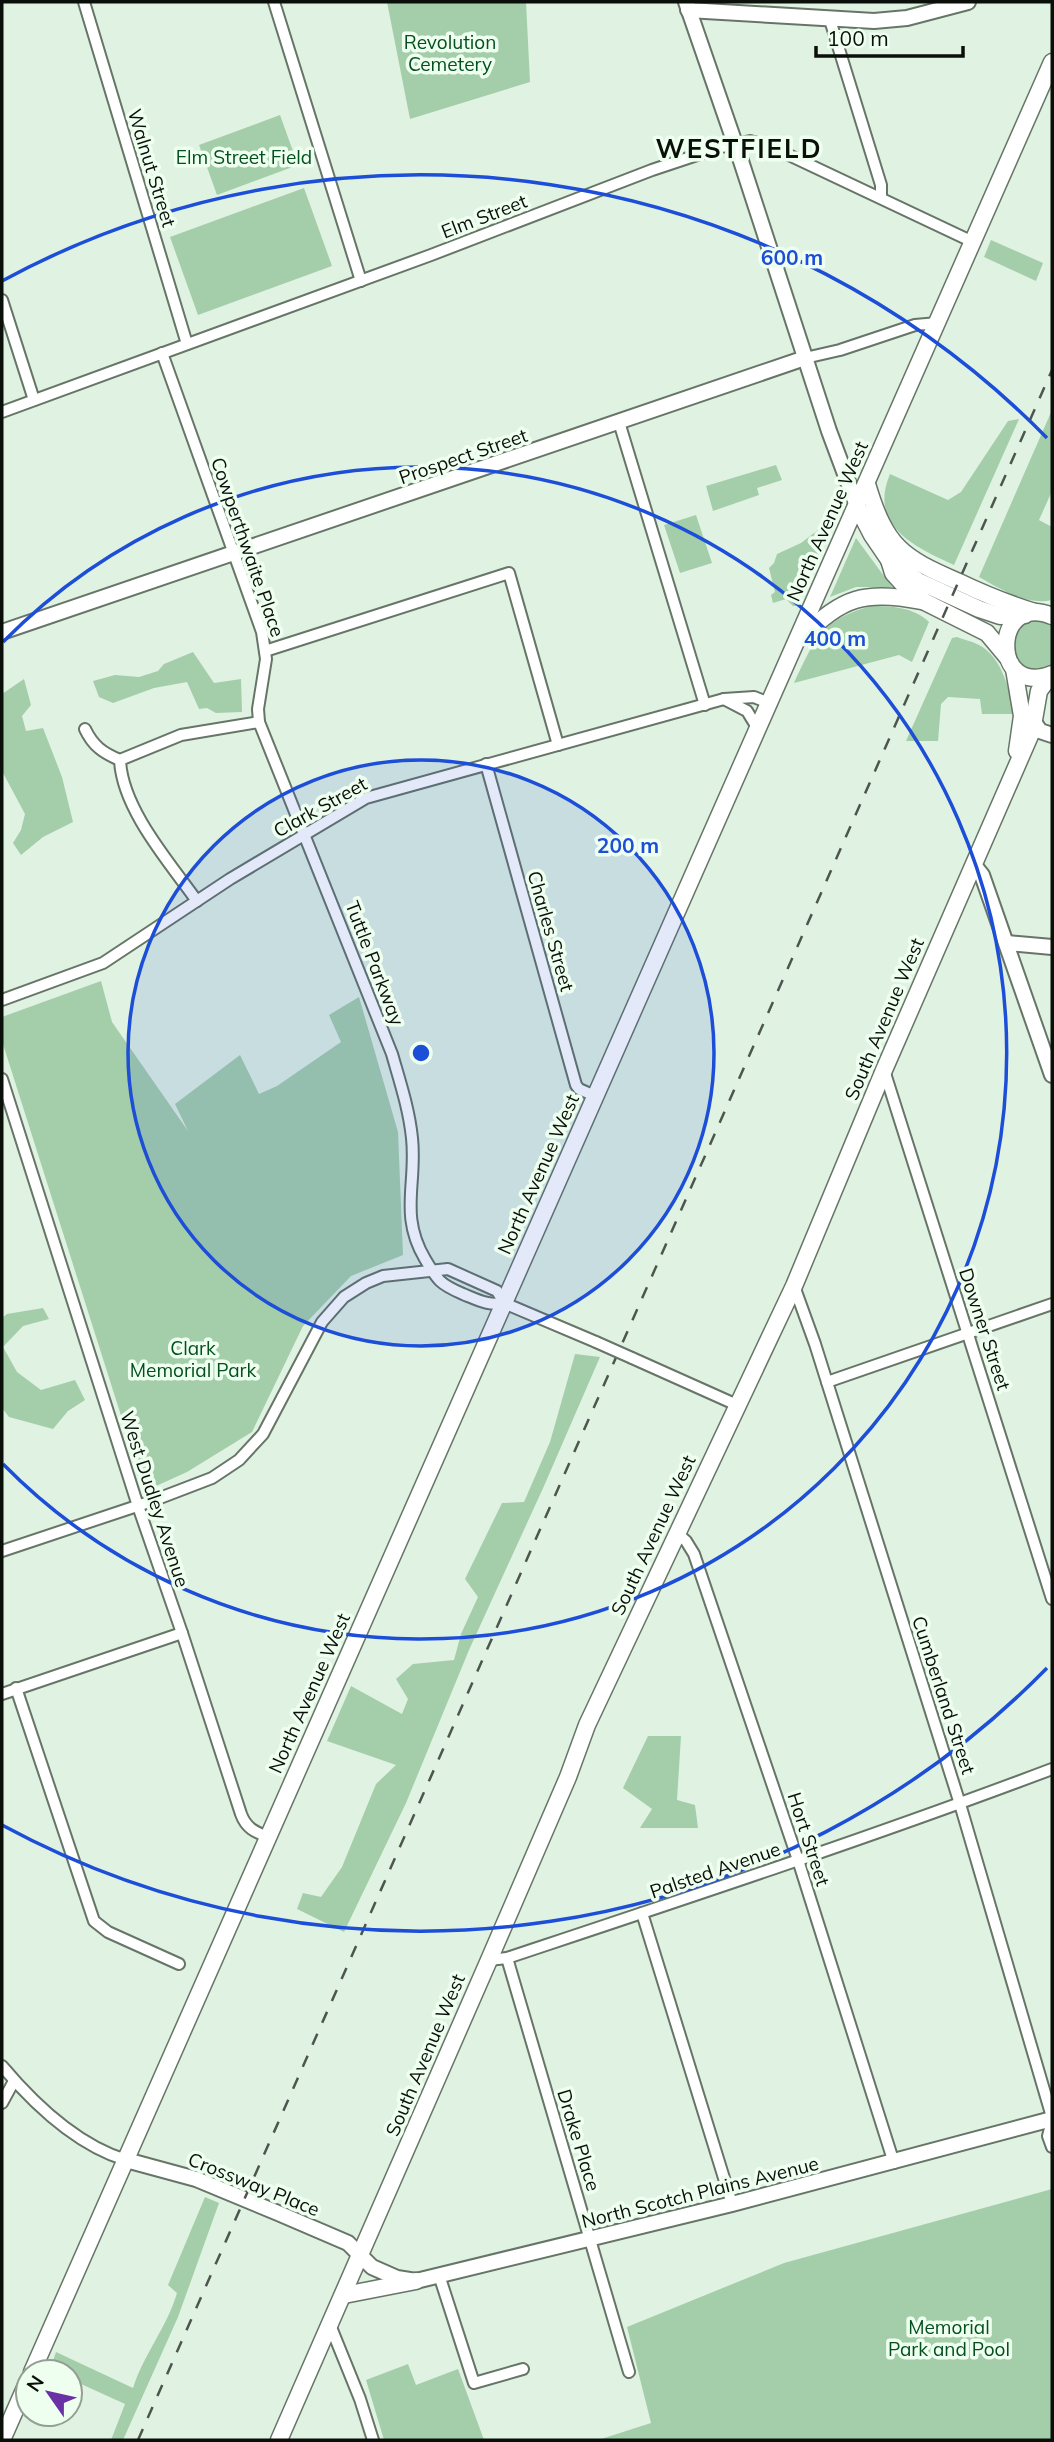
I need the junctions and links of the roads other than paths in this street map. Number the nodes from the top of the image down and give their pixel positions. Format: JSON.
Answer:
{"nodes":[{"id":1,"x":84,"y":2,"type":"edge"},
{"id":2,"x":274,"y":2,"type":"edge"},
{"id":3,"x":968,"y":2,"type":"edge"},
{"id":4,"x":687,"y":6,"type":"edge"},
{"id":5,"x":830,"y":20,"type":"junction"},
{"id":6,"x":1052,"y":62,"type":"edge"},
{"id":7,"x":735,"y":143,"type":"junction"},
{"id":8,"x":881,"y":197,"type":"junction"},
{"id":9,"x":973,"y":242,"type":"junction"},
{"id":10,"x":361,"y":281,"type":"junction"},
{"id":11,"x":2,"y":300,"type":"edge"},
{"id":12,"x":938,"y":323,"type":"junction"},
{"id":13,"x":187,"y":344,"type":"junction"},
{"id":14,"x":162,"y":353,"type":"junction"},
{"id":15,"x":805,"y":358,"type":"junction"},
{"id":16,"x":34,"y":400,"type":"junction"},
{"id":17,"x":2,"y":412,"type":"edge"},
{"id":18,"x":619,"y":422,"type":"junction"},
{"id":19,"x":867,"y":484,"type":"junction"},
{"id":20,"x":857,"y":506,"type":"junction"},
{"id":21,"x":232,"y":552,"type":"junction"},
{"id":22,"x":889,"y":560,"type":"junction"},
{"id":23,"x":925,"y":602,"type":"junction"},
{"id":24,"x":1042,"y":613,"type":"edge"},
{"id":25,"x":2,"y":632,"type":"edge"},
{"id":26,"x":794,"y":646,"type":"junction"},
{"id":27,"x":265,"y":651,"type":"junction"},
{"id":28,"x":1011,"y":663,"type":"junction"},
{"id":29,"x":1052,"y":675,"type":"edge"},
{"id":30,"x":724,"y":699,"type":"junction"},
{"id":31,"x":769,"y":704,"type":"junction"},
{"id":32,"x":705,"y":705,"type":"junction"},
{"id":33,"x":259,"y":722,"type":"junction"},
{"id":34,"x":1034,"y":722,"type":"junction"},
{"id":35,"x":85,"y":729,"type":"dead end"},
{"id":36,"x":758,"y":729,"type":"junction"},
{"id":37,"x":1052,"y":735,"type":"edge"},
{"id":38,"x":558,"y":746,"type":"junction"},
{"id":39,"x":120,"y":761,"type":"junction"},
{"id":40,"x":486,"y":764,"type":"junction"},
{"id":41,"x":1016,"y":764,"type":"junction"},
{"id":42,"x":305,"y":833,"type":"junction"},
{"id":43,"x":974,"y":865,"type":"junction"},
{"id":44,"x":197,"y":901,"type":"junction"},
{"id":45,"x":1007,"y":943,"type":"junction"},
{"id":46,"x":1052,"y":947,"type":"edge"},
{"id":47,"x":2,"y":1000,"type":"edge"},
{"id":48,"x":884,"y":1070,"type":"junction"},
{"id":49,"x":1052,"y":1075,"type":"edge"},
{"id":50,"x":2,"y":1079,"type":"edge"},
{"id":51,"x":595,"y":1096,"type":"junction"},
{"id":52,"x":431,"y":1270,"type":"junction"},
{"id":53,"x":794,"y":1286,"type":"junction"},
{"id":54,"x":504,"y":1303,"type":"junction"},
{"id":55,"x":1052,"y":1304,"type":"edge"},
{"id":56,"x":968,"y":1333,"type":"junction"},
{"id":57,"x":827,"y":1382,"type":"junction"},
{"id":58,"x":737,"y":1405,"type":"junction"},
{"id":59,"x":138,"y":1506,"type":"junction"},
{"id":60,"x":678,"y":1534,"type":"junction"},
{"id":61,"x":2,"y":1551,"type":"edge"},
{"id":62,"x":1052,"y":1599,"type":"edge"},
{"id":63,"x":182,"y":1633,"type":"junction"},
{"id":64,"x":16,"y":1688,"type":"junction"},
{"id":65,"x":2,"y":1694,"type":"edge"},
{"id":66,"x":1052,"y":1769,"type":"edge"},
{"id":67,"x":960,"y":1804,"type":"junction"},
{"id":68,"x":268,"y":1837,"type":"junction"},
{"id":69,"x":798,"y":1860,"type":"junction"},
{"id":70,"x":642,"y":1913,"type":"junction"},
{"id":71,"x":507,"y":1958,"type":"junction"},
{"id":72,"x":489,"y":1960,"type":"junction"},
{"id":73,"x":179,"y":1964,"type":"dead end"},
{"id":74,"x":2,"y":2066,"type":"edge"},
{"id":75,"x":14,"y":2081,"type":"junction"},
{"id":76,"x":2,"y":2103,"type":"edge"},
{"id":77,"x":1052,"y":2119,"type":"edge"},
{"id":78,"x":1052,"y":2147,"type":"edge"},
{"id":79,"x":126,"y":2160,"type":"junction"},
{"id":80,"x":894,"y":2163,"type":"junction"},
{"id":81,"x":732,"y":2204,"type":"junction"},
{"id":82,"x":591,"y":2239,"type":"junction"},
{"id":83,"x":361,"y":2256,"type":"junction"},
{"id":84,"x":439,"y":2275,"type":"junction"},
{"id":85,"x":416,"y":2281,"type":"junction"},
{"id":86,"x":344,"y":2295,"type":"junction"},
{"id":87,"x":330,"y":2325,"type":"junction"},
{"id":88,"x":38,"y":2358,"type":"edge"},
{"id":89,"x":523,"y":2369,"type":"dead end"},
{"id":90,"x":629,"y":2372,"type":"dead end"},
{"id":91,"x":14,"y":2413,"type":"edge"},
{"id":92,"x":2,"y":2440,"type":"edge"},
{"id":93,"x":279,"y":2440,"type":"edge"},
{"id":94,"x":373,"y":2440,"type":"edge"}],
"edges":[{"from":1,"to":13,"type":"street","name":"Walnut Street"},
{"from":2,"to":10,"type":"street"},
{"from":3,"to":5,"type":"street"},
{"from":4,"to":5,"type":"street"},
{"from":4,"to":7,"type":"street"},
{"from":5,"to":8,"type":"street"},
{"from":6,"to":9,"type":"main road","name":"North Avenue West"},
{"from":7,"to":8,"type":"street","name":"Elm Street"},
{"from":7,"to":10,"type":"street","name":"Elm Street"},
{"from":7,"to":15,"type":"street"},
{"from":8,"to":9,"type":"street","name":"Elm Street"},
{"from":9,"to":12,"type":"main road","name":"North Avenue West"},
{"from":10,"to":13,"type":"street","name":"Elm Street"},
{"from":11,"to":16,"type":"street"},
{"from":12,"to":15,"type":"street","name":"Prospect Street"},
{"from":12,"to":19,"type":"main road","name":"North Avenue West"},
{"from":13,"to":14,"type":"street","name":"Elm Street"},
{"from":14,"to":16,"type":"street","name":"Elm Street"},
{"from":14,"to":21,"type":"street","name":"Cowperthwaite Place"},
{"from":15,"to":18,"type":"street","name":"Prospect Street"},
{"from":15,"to":20,"type":"street"},
{"from":16,"to":17,"type":"street","name":"Elm Street"},
{"from":18,"to":21,"type":"street","name":"Prospect Street"},
{"from":18,"to":32,"type":"street"},
{"from":19,"to":20,"type":"main road","name":"North Avenue West"},
{"from":19,"to":24,"type":"main road"},
{"from":20,"to":22,"type":"main road"},
{"from":20,"to":26,"type":"main road","name":"North Avenue West"},
{"from":21,"to":25,"type":"street","name":"Prospect Street"},
{"from":21,"to":27,"type":"street","name":"Cowperthwaite Place"},
{"from":22,"to":23,"type":"main road"},
{"from":22,"to":24,"type":"main road"},
{"from":23,"to":26,"type":"main road"},
{"from":23,"to":28,"type":"main road"},
{"from":24,"to":28,"type":"main road"},
{"from":26,"to":31,"type":"main road","name":"North Avenue West"},
{"from":27,"to":33,"type":"street","name":"Cowperthwaite Place"},
{"from":27,"to":38,"type":"street"},
{"from":28,"to":29,"type":"main road"},
{"from":28,"to":41,"type":"main road","name":"South Avenue West"},
{"from":29,"to":34,"type":"main road","name":"South Avenue West"},
{"from":30,"to":31,"type":"street","name":"Clark Street"},
{"from":30,"to":32,"type":"street","name":"Clark Street"},
{"from":30,"to":36,"type":"street"},
{"from":31,"to":36,"type":"main road","name":"North Avenue West"},
{"from":32,"to":38,"type":"street","name":"Clark Street"},
{"from":33,"to":39,"type":"street"},
{"from":33,"to":42,"type":"street","name":"Cowperthwaite Place"},
{"from":34,"to":37,"type":"street"},
{"from":34,"to":41,"type":"main road","name":"South Avenue West"},
{"from":35,"to":39,"type":"street"},
{"from":36,"to":51,"type":"main road","name":"North Avenue West"},
{"from":38,"to":40,"type":"street","name":"Clark Street"},
{"from":39,"to":44,"type":"street"},
{"from":40,"to":42,"type":"street","name":"Clark Street"},
{"from":40,"to":51,"type":"street","name":"Charles Street"},
{"from":41,"to":43,"type":"main road","name":"South Avenue West"},
{"from":42,"to":44,"type":"street","name":"Clark Street"},
{"from":42,"to":52,"type":"street","name":"Tuttle Parkway"},
{"from":43,"to":45,"type":"street"},
{"from":43,"to":48,"type":"main road","name":"South Avenue West"},
{"from":44,"to":47,"type":"street","name":"Clark Street"},
{"from":45,"to":46,"type":"street"},
{"from":45,"to":49,"type":"street"},
{"from":48,"to":53,"type":"main road","name":"South Avenue West"},
{"from":48,"to":56,"type":"street","name":"Downer Street"},
{"from":50,"to":59,"type":"street","name":"West Dudley Avenue"},
{"from":51,"to":54,"type":"main road","name":"North Avenue West"},
{"from":52,"to":54,"type":"street","name":"Tuttle Parkway"},
{"from":52,"to":54,"type":"street","name":"Tuttle Parkway"},
{"from":52,"to":59,"type":"street","name":"Tuttle Parkway"},
{"from":53,"to":57,"type":"street","name":"Cumberland Street"},
{"from":53,"to":58,"type":"main road","name":"South Avenue West"},
{"from":54,"to":58,"type":"street","name":"Tuttle Parkway","bridge":true},
{"from":54,"to":68,"type":"main road","name":"North Avenue West"},
{"from":55,"to":56,"type":"street"},
{"from":56,"to":57,"type":"street"},
{"from":56,"to":62,"type":"street","name":"Downer Street"},
{"from":57,"to":67,"type":"street","name":"Cumberland Street"},
{"from":58,"to":60,"type":"main road","name":"South Avenue West"},
{"from":59,"to":61,"type":"street","name":"Tuttle Parkway"},
{"from":59,"to":63,"type":"street","name":"West Dudley Avenue"},
{"from":60,"to":69,"type":"street","name":"Hort Street"},
{"from":60,"to":72,"type":"main road","name":"South Avenue West"},
{"from":63,"to":64,"type":"street"},
{"from":63,"to":68,"type":"street","name":"West Dudley Avenue"},
{"from":64,"to":65,"type":"street"},
{"from":64,"to":73,"type":"street"},
{"from":66,"to":67,"type":"street","name":"Palsted Avenue"},
{"from":67,"to":69,"type":"street","name":"Palsted Avenue"},
{"from":67,"to":77,"type":"street","name":"Cumberland Street"},
{"from":68,"to":79,"type":"main road","name":"North Avenue West"},
{"from":69,"to":70,"type":"street","name":"Palsted Avenue"},
{"from":69,"to":80,"type":"street","name":"Hort Street"},
{"from":70,"to":71,"type":"street","name":"Palsted Avenue"},
{"from":70,"to":81,"type":"street"},
{"from":71,"to":72,"type":"street","name":"Palsted Avenue"},
{"from":71,"to":82,"type":"street","name":"Drake Place"},
{"from":72,"to":83,"type":"main road","name":"South Avenue West"},
{"from":74,"to":75,"type":"street"},
{"from":75,"to":76,"type":"street"},
{"from":75,"to":79,"type":"street"},
{"from":77,"to":78,"type":"street","name":"Cumberland Street"},
{"from":77,"to":80,"type":"street","name":"North Scotch Plains Avenue"},
{"from":79,"to":83,"type":"street","name":"Crossway Place"},
{"from":79,"to":88,"type":"main road","name":"North Avenue West"},
{"from":80,"to":81,"type":"street","name":"North Scotch Plains Avenue"},
{"from":81,"to":82,"type":"street","name":"North Scotch Plains Avenue"},
{"from":82,"to":84,"type":"street","name":"North Scotch Plains Avenue"},
{"from":82,"to":90,"type":"street","name":"Drake Place"},
{"from":83,"to":85,"type":"street"},
{"from":83,"to":86,"type":"main road","name":"South Avenue West"},
{"from":84,"to":85,"type":"street","name":"North Scotch Plains Avenue"},
{"from":84,"to":89,"type":"street"},
{"from":85,"to":86,"type":"main road"},
{"from":86,"to":87,"type":"main road","name":"South Avenue West"},
{"from":87,"to":93,"type":"main road","name":"South Avenue West"},
{"from":87,"to":94,"type":"street"},
{"from":91,"to":92,"type":"main road"}]}
